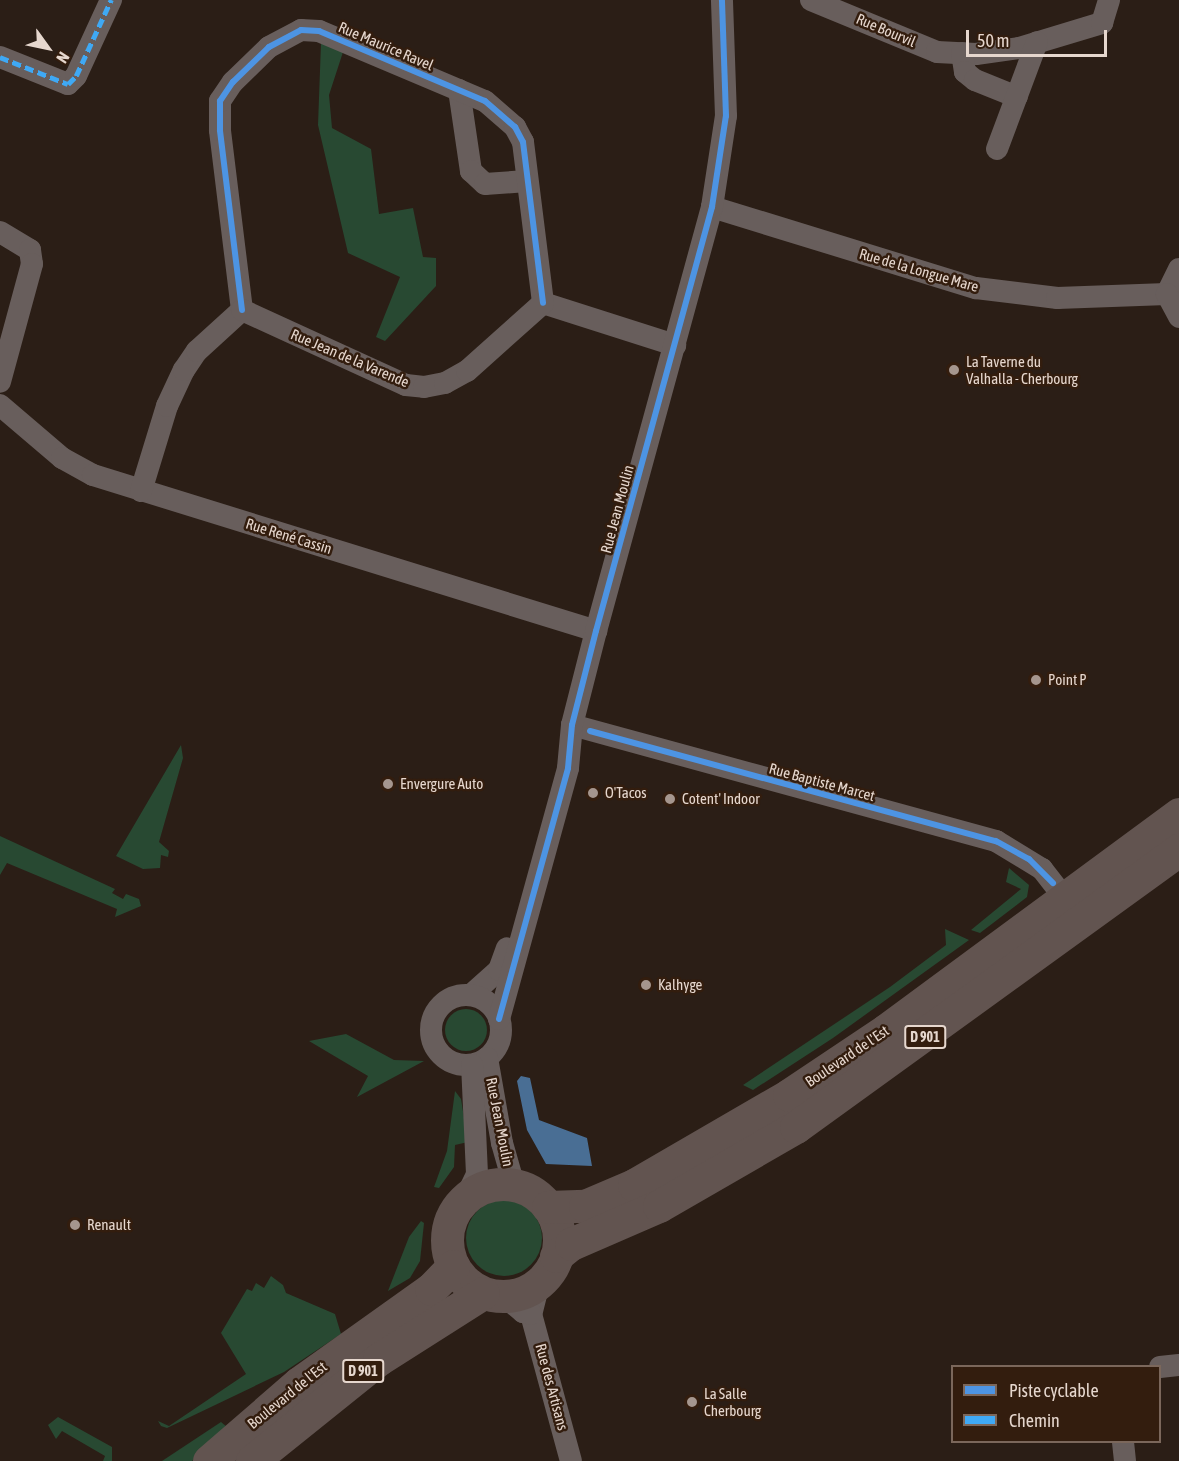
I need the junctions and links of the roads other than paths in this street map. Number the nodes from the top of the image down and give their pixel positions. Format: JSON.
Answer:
{"nodes":[{"id":1,"x":111,"y":0,"type":"edge"},
{"id":2,"x":725,"y":0,"type":"edge"},
{"id":3,"x":811,"y":0,"type":"edge"},
{"id":4,"x":1109,"y":0,"type":"edge"},
{"id":5,"x":1037,"y":42,"type":"junction"},
{"id":6,"x":962,"y":53,"type":"junction"},
{"id":7,"x":0,"y":57,"type":"edge"},
{"id":8,"x":459,"y":90,"type":"junction"},
{"id":9,"x":1017,"y":97,"type":"junction"},
{"id":10,"x":997,"y":149,"type":"dead end"},
{"id":11,"x":527,"y":181,"type":"junction"},
{"id":12,"x":712,"y":207,"type":"junction"},
{"id":13,"x":0,"y":231,"type":"edge"},
{"id":14,"x":1179,"y":269,"type":"edge"},
{"id":15,"x":1167,"y":294,"type":"junction"},
{"id":16,"x":543,"y":303,"type":"junction"},
{"id":17,"x":242,"y":310,"type":"junction"},
{"id":18,"x":1179,"y":317,"type":"edge"},
{"id":19,"x":675,"y":345,"type":"junction"},
{"id":20,"x":0,"y":382,"type":"edge"},
{"id":21,"x":0,"y":405,"type":"edge"},
{"id":22,"x":141,"y":491,"type":"junction"},
{"id":23,"x":596,"y":630,"type":"junction"},
{"id":24,"x":581,"y":728,"type":"junction"},
{"id":25,"x":1179,"y":814,"type":"edge"},
{"id":26,"x":1179,"y":850,"type":"edge"},
{"id":27,"x":1065,"y":898,"type":"junction"},
{"id":28,"x":471,"y":995,"type":"junction"},
{"id":29,"x":499,"y":1019,"type":"junction"},
{"id":30,"x":479,"y":1061,"type":"junction"},
{"id":31,"x":514,"y":1185,"type":"junction"},
{"id":32,"x":465,"y":1199,"type":"junction"},
{"id":33,"x":548,"y":1207,"type":"junction"},
{"id":34,"x":556,"y":1256,"type":"junction"},
{"id":35,"x":453,"y":1266,"type":"junction"},
{"id":36,"x":493,"y":1294,"type":"junction"},
{"id":37,"x":535,"y":1299,"type":"junction"},
{"id":38,"x":1179,"y":1365,"type":"edge"},
{"id":39,"x":1161,"y":1366,"type":"edge"},
{"id":40,"x":1123,"y":1443,"type":"edge"},
{"id":41,"x":209,"y":1461,"type":"edge"},
{"id":42,"x":252,"y":1461,"type":"edge"},
{"id":43,"x":571,"y":1461,"type":"edge"},
{"id":44,"x":1125,"y":1461,"type":"edge"}],
"edges":[{"from":1,"to":7,"type":"street"},
{"from":2,"to":12,"type":"street","name":"Rue Jean Moulin"},
{"from":3,"to":6,"type":"street","name":"Rue Bourvil"},
{"from":4,"to":5,"type":"street","name":"Rue Bourvil"},
{"from":5,"to":6,"type":"street","name":"Rue Bourvil"},
{"from":5,"to":9,"type":"street"},
{"from":6,"to":9,"type":"street"},
{"from":8,"to":11,"type":"street","name":"Rue Maurice Ravel"},
{"from":8,"to":11,"type":"street"},
{"from":8,"to":17,"type":"street","name":"Rue Maurice Ravel"},
{"from":9,"to":10,"type":"street"},
{"from":11,"to":16,"type":"street","name":"Rue Maurice Ravel"},
{"from":12,"to":15,"type":"street","name":"Rue de la Longue Mare"},
{"from":12,"to":19,"type":"street","name":"Rue Jean Moulin"},
{"from":13,"to":20,"type":"street"},
{"from":14,"to":15,"type":"street"},
{"from":15,"to":18,"type":"street"},
{"from":16,"to":17,"type":"street","name":"Rue Jean de la Varende"},
{"from":16,"to":19,"type":"street"},
{"from":17,"to":22,"type":"street"},
{"from":19,"to":23,"type":"street","name":"Rue Jean Moulin"},
{"from":21,"to":22,"type":"street","name":"Rue René Cassin"},
{"from":22,"to":23,"type":"street","name":"Rue René Cassin"},
{"from":23,"to":24,"type":"street","name":"Rue Jean Moulin"},
{"from":24,"to":27,"type":"street","name":"Rue Baptiste Marcet"},
{"from":24,"to":28,"type":"street","name":"Rue Jean Moulin"},
{"from":24,"to":29,"type":"street","name":"Rue Jean Moulin"},
{"from":25,"to":27,"type":"main road","name":"Boulevard de l'Est","number":"D 901"},
{"from":26,"to":34,"type":"main road","name":"Boulevard de l'Est","number":"D 901"},
{"from":27,"to":33,"type":"main road","name":"Boulevard de l'Est","number":"D 901"},
{"from":28,"to":29,"type":"street"},
{"from":28,"to":30,"type":"street","name":"Rue Jean Moulin"},
{"from":29,"to":30,"type":"street","name":"Rue Jean Moulin"},
{"from":30,"to":31,"type":"street","name":"Rue Jean Moulin"},
{"from":30,"to":32,"type":"street","name":"Rue Jean Moulin"},
{"from":31,"to":32,"type":"main road"},
{"from":31,"to":33,"type":"main road"},
{"from":32,"to":35,"type":"main road"},
{"from":33,"to":34,"type":"main road"},
{"from":34,"to":37,"type":"main road"},
{"from":35,"to":36,"type":"main road"},
{"from":35,"to":41,"type":"main road","name":"Boulevard de l'Est","number":"D 901"},
{"from":36,"to":37,"type":"main road"},
{"from":36,"to":42,"type":"main road","name":"Boulevard de l'Est","number":"D 901"},
{"from":37,"to":43,"type":"street","name":"Rue des Artisans"},
{"from":38,"to":39,"type":"street"},
{"from":40,"to":44,"type":"street"}]}
